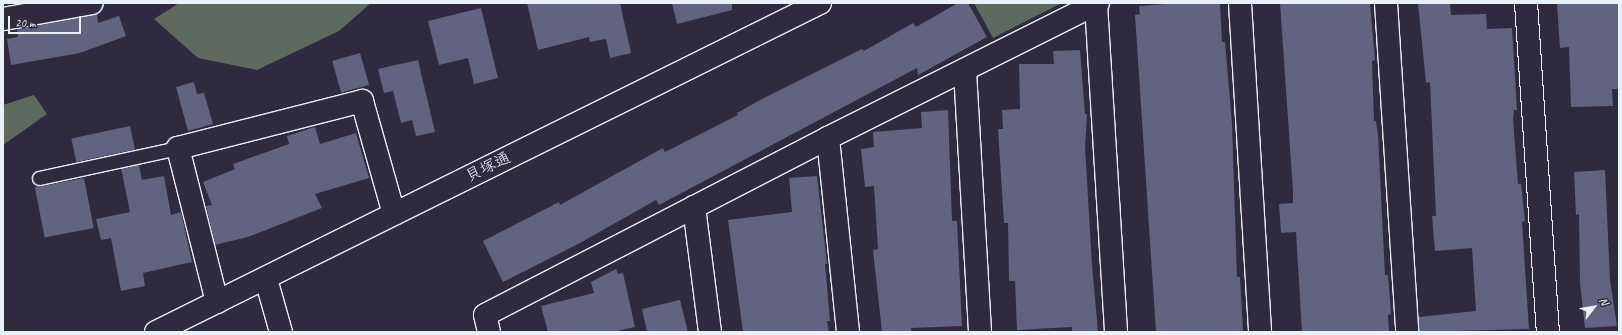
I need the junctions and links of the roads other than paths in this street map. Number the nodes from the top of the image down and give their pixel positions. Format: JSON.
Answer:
{"nodes":[{"id":1,"x":92,"y":3,"type":"edge"},
{"id":2,"x":820,"y":3,"type":"edge"},
{"id":3,"x":1097,"y":3,"type":"edge"},
{"id":4,"x":1240,"y":3,"type":"edge"},
{"id":5,"x":1386,"y":3,"type":"edge"},
{"id":6,"x":1526,"y":3,"type":"edge"},
{"id":7,"x":3,"y":19,"type":"edge"},
{"id":8,"x":965,"y":71,"type":"junction"},
{"id":9,"x":828,"y":138,"type":"junction"},
{"id":10,"x":178,"y":148,"type":"junction"},
{"id":11,"x":39,"y":178,"type":"dead end"},
{"id":12,"x":694,"y":207,"type":"junction"},
{"id":13,"x":394,"y":214,"type":"junction"},
{"id":14,"x":266,"y":279,"type":"junction"},
{"id":15,"x":216,"y":302,"type":"junction"},
{"id":16,"x":156,"y":332,"type":"edge"},
{"id":17,"x":281,"y":332,"type":"edge"},
{"id":18,"x":489,"y":332,"type":"edge"},
{"id":19,"x":710,"y":332,"type":"edge"},
{"id":20,"x":848,"y":332,"type":"edge"},
{"id":21,"x":980,"y":332,"type":"edge"},
{"id":22,"x":1116,"y":332,"type":"edge"},
{"id":23,"x":1260,"y":332,"type":"edge"},
{"id":24,"x":1407,"y":332,"type":"edge"},
{"id":25,"x":1548,"y":332,"type":"edge"}],
"edges":[{"from":1,"to":7,"type":"street"},
{"from":2,"to":13,"type":"street","name":"貝塚通"},
{"from":3,"to":8,"type":"street"},
{"from":3,"to":22,"type":"street"},
{"from":4,"to":23,"type":"street"},
{"from":5,"to":24,"type":"street"},
{"from":6,"to":25,"type":"street"},
{"from":8,"to":9,"type":"street"},
{"from":8,"to":21,"type":"street"},
{"from":9,"to":12,"type":"street"},
{"from":9,"to":20,"type":"street"},
{"from":10,"to":11,"type":"lane"},
{"from":10,"to":13,"type":"street"},
{"from":10,"to":15,"type":"street"},
{"from":12,"to":18,"type":"street"},
{"from":12,"to":19,"type":"street"},
{"from":13,"to":14,"type":"street","name":"貝塚通"},
{"from":14,"to":15,"type":"street","name":"貝塚通"},
{"from":14,"to":17,"type":"street"},
{"from":15,"to":16,"type":"street","name":"貝塚通"}]}
